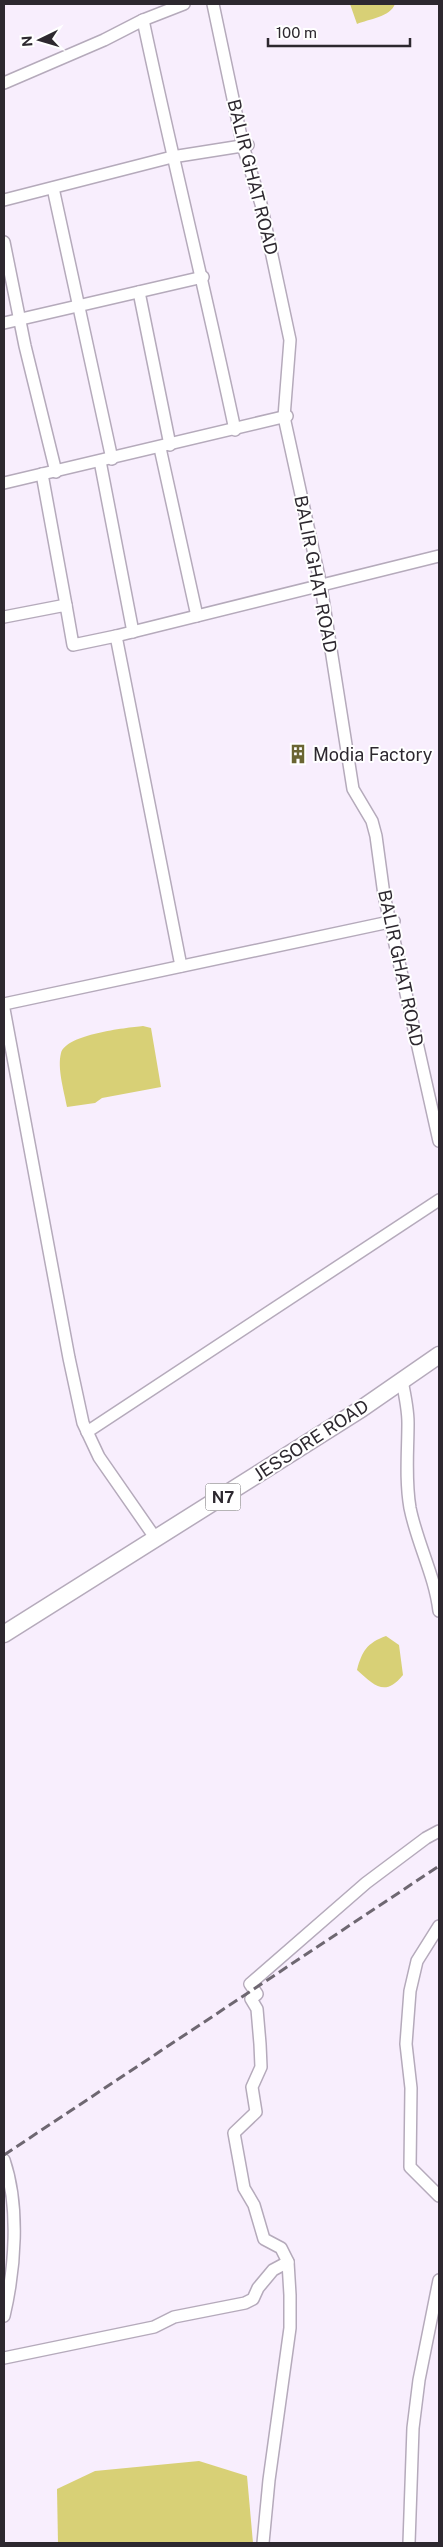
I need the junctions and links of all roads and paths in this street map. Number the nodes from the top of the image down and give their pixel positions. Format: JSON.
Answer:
{"nodes":[{"id":1,"x":184,"y":4,"type":"edge"},
{"id":2,"x":213,"y":4,"type":"edge"},
{"id":3,"x":217,"y":4,"type":"edge"},
{"id":4,"x":143,"y":20,"type":"junction"},
{"id":5,"x":4,"y":83,"type":"edge"},
{"id":6,"x":246,"y":145,"type":"junction"},
{"id":7,"x":172,"y":157,"type":"junction"},
{"id":8,"x":53,"y":188,"type":"junction"},
{"id":9,"x":4,"y":200,"type":"edge"},
{"id":10,"x":4,"y":242,"type":"edge"},
{"id":11,"x":203,"y":277,"type":"junction"},
{"id":12,"x":139,"y":292,"type":"junction"},
{"id":13,"x":79,"y":306,"type":"junction"},
{"id":14,"x":20,"y":320,"type":"junction"},
{"id":15,"x":4,"y":323,"type":"edge"},
{"id":16,"x":286,"y":417,"type":"junction"},
{"id":17,"x":235,"y":430,"type":"junction"},
{"id":18,"x":165,"y":446,"type":"junction"},
{"id":19,"x":112,"y":459,"type":"junction"},
{"id":20,"x":100,"y":462,"type":"junction"},
{"id":21,"x":56,"y":472,"type":"junction"},
{"id":22,"x":42,"y":474,"type":"junction"},
{"id":23,"x":4,"y":483,"type":"edge"},
{"id":24,"x":439,"y":556,"type":"edge"},
{"id":25,"x":322,"y":586,"type":"junction"},
{"id":26,"x":66,"y":605,"type":"junction"},
{"id":27,"x":4,"y":614,"type":"edge"},
{"id":28,"x":197,"y":616,"type":"junction"},
{"id":29,"x":132,"y":632,"type":"junction"},
{"id":30,"x":116,"y":636,"type":"junction"},
{"id":31,"x":392,"y":922,"type":"junction"},
{"id":32,"x":181,"y":966,"type":"junction"},
{"id":33,"x":4,"y":1004,"type":"edge"},
{"id":34,"x":4,"y":1009,"type":"edge"},
{"id":35,"x":439,"y":1120,"type":"edge"},
{"id":36,"x":439,"y":1141,"type":"edge"},
{"id":37,"x":439,"y":1200,"type":"edge"},
{"id":38,"x":439,"y":1355,"type":"edge"},
{"id":39,"x":402,"y":1381,"type":"junction"},
{"id":40,"x":87,"y":1432,"type":"junction"},
{"id":41,"x":156,"y":1540,"type":"junction"},
{"id":42,"x":439,"y":1612,"type":"edge"},
{"id":43,"x":4,"y":1634,"type":"edge"},
{"id":44,"x":439,"y":1831,"type":"edge"},
{"id":45,"x":439,"y":1926,"type":"edge"},
{"id":46,"x":4,"y":2163,"type":"edge"},
{"id":47,"x":439,"y":2196,"type":"edge"},
{"id":48,"x":288,"y":2262,"type":"junction"},
{"id":49,"x":439,"y":2280,"type":"edge"},
{"id":50,"x":437,"y":2312,"type":"edge"},
{"id":51,"x":4,"y":2316,"type":"edge"},
{"id":52,"x":4,"y":2358,"type":"edge"},
{"id":53,"x":263,"y":2543,"type":"edge"},
{"id":54,"x":409,"y":2543,"type":"edge"}],
"edges":[{"from":1,"to":4,"type":"street"},
{"from":2,"to":6,"type":"street","name":"BALIR GHAT ROAD"},
{"from":3,"to":6,"type":"street","name":"BALIR GHAT ROAD"},
{"from":4,"to":5,"type":"street"},
{"from":4,"to":7,"type":"street"},
{"from":6,"to":7,"type":"street"},
{"from":6,"to":16,"type":"street","name":"BALIR GHAT ROAD"},
{"from":7,"to":8,"type":"street"},
{"from":7,"to":11,"type":"street"},
{"from":8,"to":9,"type":"street"},
{"from":8,"to":13,"type":"street"},
{"from":10,"to":14,"type":"street"},
{"from":11,"to":12,"type":"street"},
{"from":11,"to":17,"type":"street"},
{"from":12,"to":13,"type":"street"},
{"from":12,"to":18,"type":"street"},
{"from":13,"to":14,"type":"street"},
{"from":13,"to":19,"type":"street"},
{"from":14,"to":15,"type":"street"},
{"from":14,"to":21,"type":"street"},
{"from":16,"to":17,"type":"street"},
{"from":16,"to":25,"type":"street","name":"BALIR GHAT ROAD"},
{"from":17,"to":18,"type":"street"},
{"from":18,"to":19,"type":"street"},
{"from":18,"to":28,"type":"street"},
{"from":19,"to":20,"type":"street"},
{"from":20,"to":21,"type":"street"},
{"from":20,"to":29,"type":"street"},
{"from":21,"to":22,"type":"street"},
{"from":22,"to":23,"type":"street"},
{"from":22,"to":26,"type":"street"},
{"from":24,"to":25,"type":"street"},
{"from":25,"to":28,"type":"street"},
{"from":25,"to":31,"type":"street","name":"BALIR GHAT ROAD"},
{"from":26,"to":27,"type":"street"},
{"from":26,"to":30,"type":"street"},
{"from":28,"to":29,"type":"street"},
{"from":29,"to":30,"type":"street"},
{"from":30,"to":32,"type":"street"},
{"from":31,"to":32,"type":"street"},
{"from":31,"to":35,"type":"street","name":"BALIR GHAT ROAD"},
{"from":31,"to":36,"type":"street","name":"BALIR GHAT ROAD"},
{"from":32,"to":33,"type":"street"},
{"from":34,"to":40,"type":"street"},
{"from":37,"to":40,"type":"street"},
{"from":38,"to":39,"type":"highway","name":"JESSORE ROAD","number":"N7"},
{"from":39,"to":41,"type":"highway","name":"JESSORE ROAD","number":"N7"},
{"from":39,"to":42,"type":"street"},
{"from":40,"to":41,"type":"street"},
{"from":41,"to":43,"type":"highway","name":"JESSORE ROAD","number":"N7"},
{"from":44,"to":48,"type":"street"},
{"from":45,"to":47,"type":"street"},
{"from":46,"to":51,"type":"street"},
{"from":48,"to":52,"type":"street"},
{"from":48,"to":53,"type":"street"},
{"from":49,"to":50,"type":"street"},
{"from":50,"to":54,"type":"street"}]}
